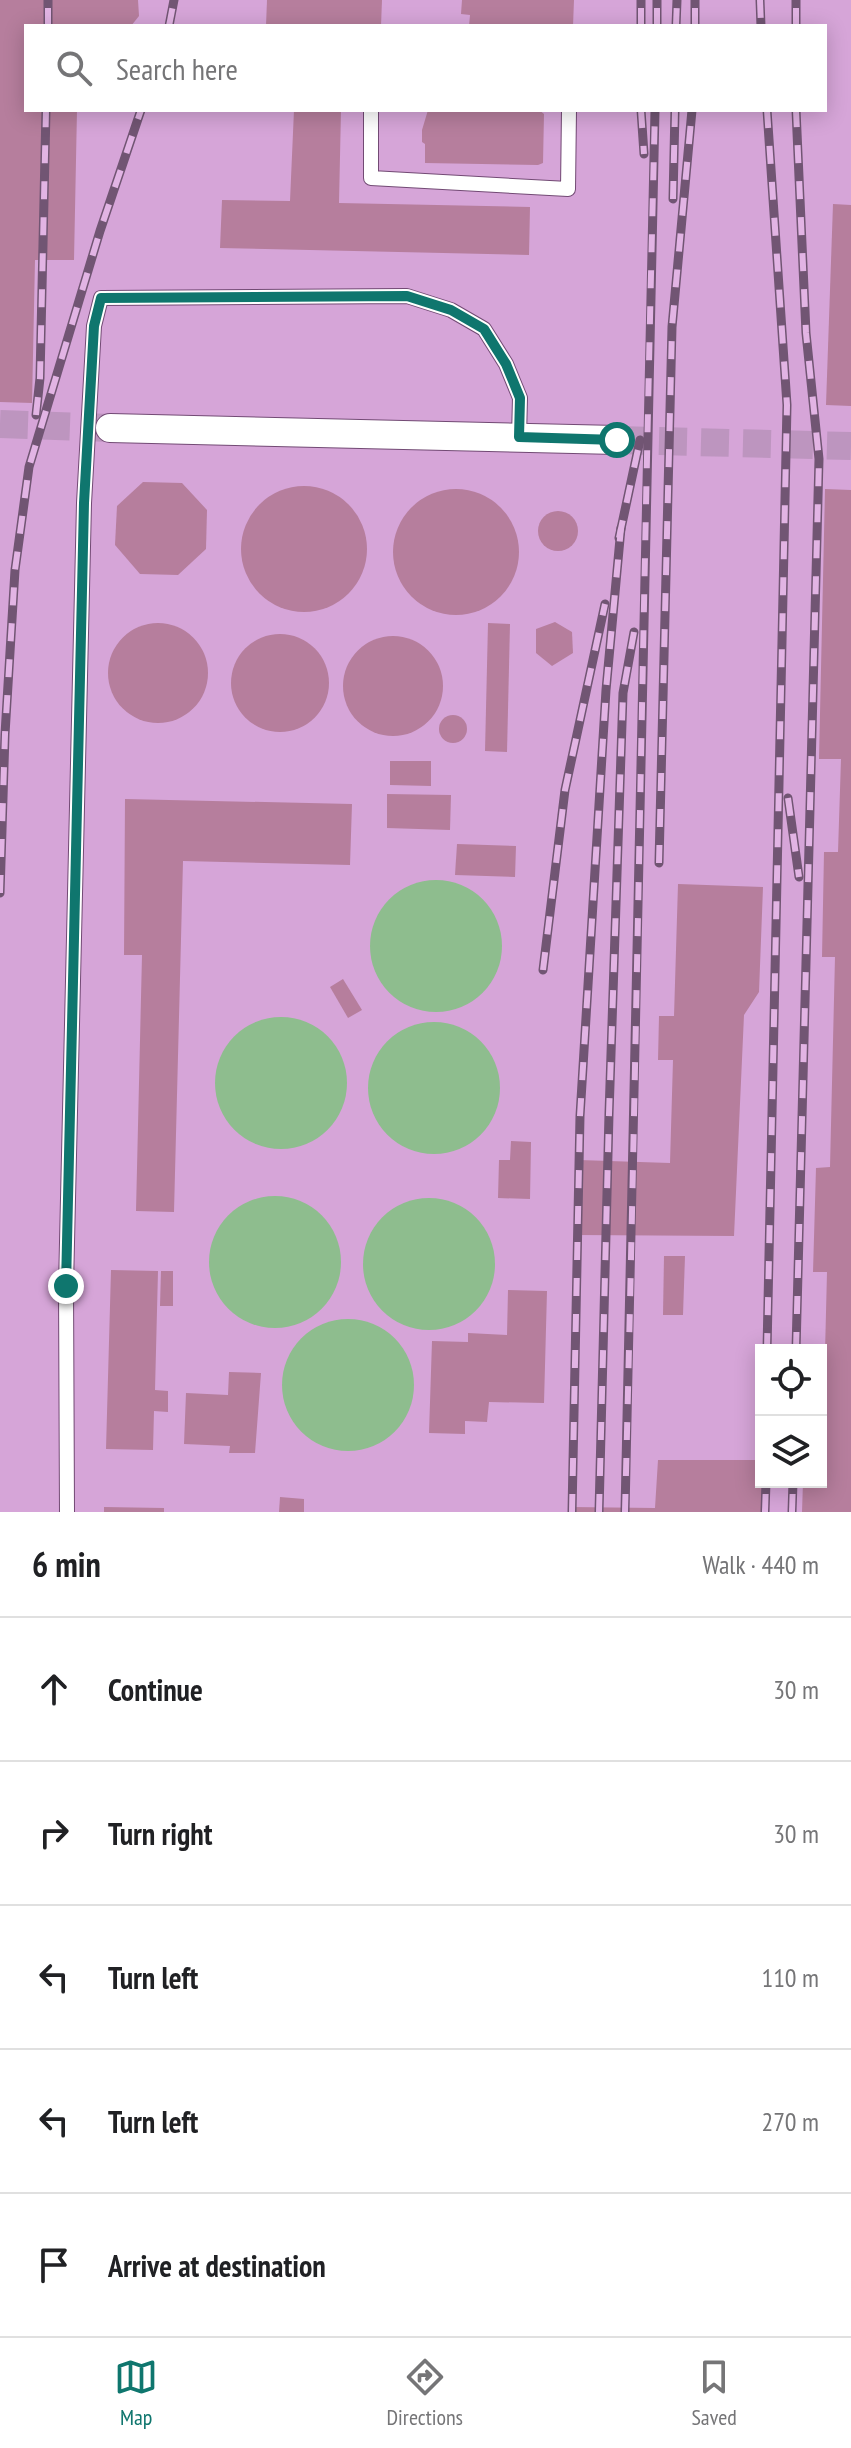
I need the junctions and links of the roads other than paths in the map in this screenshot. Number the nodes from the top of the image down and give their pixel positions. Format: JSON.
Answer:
{"nodes":[{"id":1,"x":371,"y":112,"type":"edge"},
{"id":2,"x":569,"y":112,"type":"edge"},
{"id":3,"x":110,"y":428,"type":"tunnel mouth"},
{"id":4,"x":519,"y":437,"type":"junction"},
{"id":5,"x":617,"y":440,"type":"tunnel mouth"},
{"id":6,"x":67,"y":1512,"type":"edge"}],
"edges":[{"from":1,"to":2,"type":"lane"},
{"from":3,"to":4,"type":"street"},
{"from":4,"to":5,"type":"street"},
{"from":4,"to":6,"type":"lane"}]}
